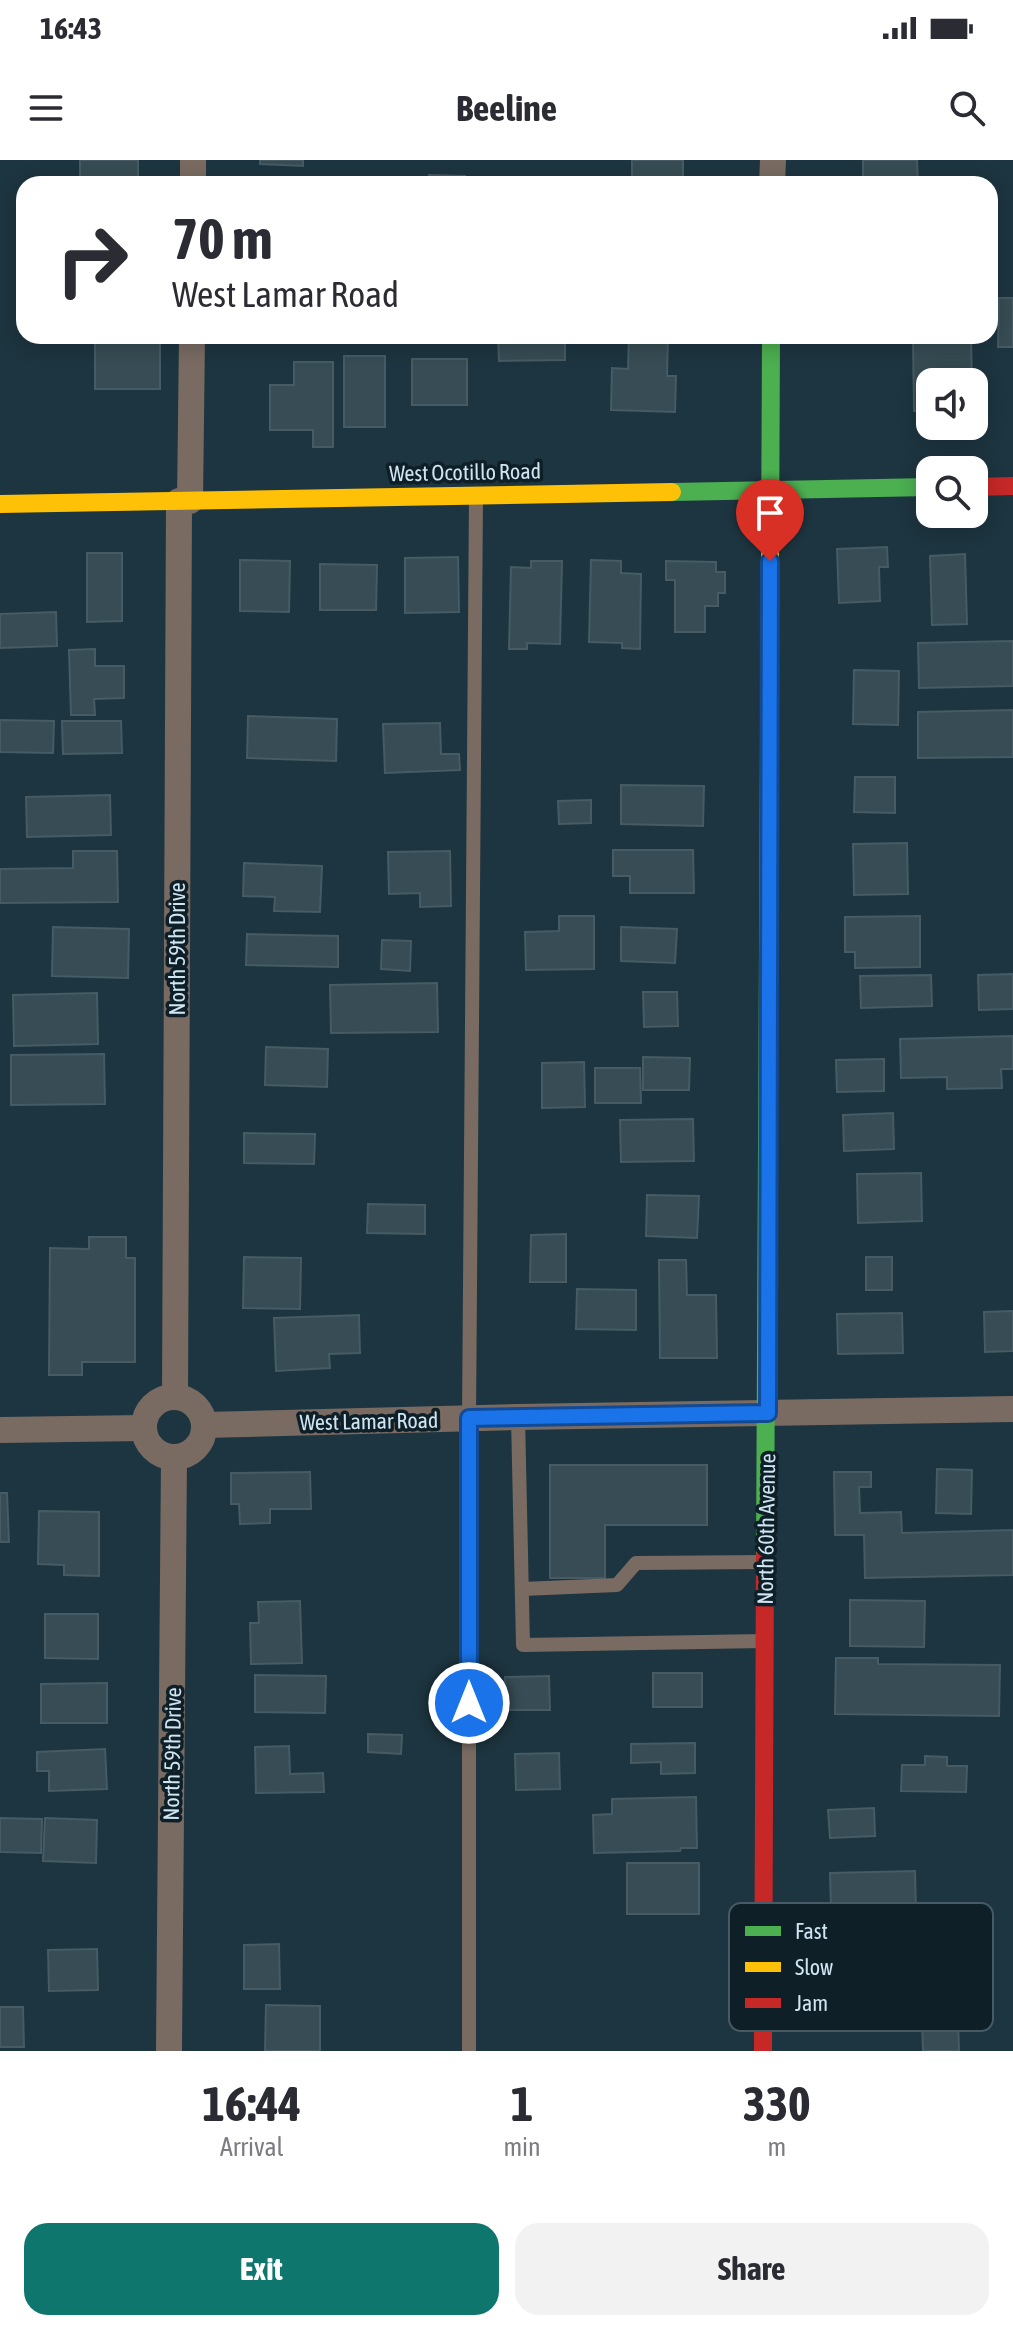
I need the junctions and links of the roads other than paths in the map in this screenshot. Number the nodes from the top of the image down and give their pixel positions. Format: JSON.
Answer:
{"nodes":[{"id":1,"x":192,"y":344,"type":"edge"},
{"id":2,"x":771,"y":344,"type":"edge"},
{"id":3,"x":1013,"y":486,"type":"edge"},
{"id":4,"x":916,"y":487,"type":"edge"},
{"id":5,"x":988,"y":487,"type":"edge"},
{"id":6,"x":770,"y":490,"type":"junction"},
{"id":7,"x":476,"y":496,"type":"junction"},
{"id":8,"x":185,"y":501,"type":"junction"},
{"id":9,"x":0,"y":504,"type":"edge"},
{"id":10,"x":175,"y":1397,"type":"junction"},
{"id":11,"x":1013,"y":1409,"type":"edge"},
{"id":12,"x":768,"y":1413,"type":"junction"},
{"id":13,"x":518,"y":1417,"type":"junction"},
{"id":14,"x":469,"y":1418,"type":"junction"},
{"id":15,"x":205,"y":1425,"type":"junction"},
{"id":16,"x":144,"y":1428,"type":"junction"},
{"id":17,"x":0,"y":1430,"type":"edge"},
{"id":18,"x":174,"y":1458,"type":"junction"},
{"id":19,"x":766,"y":1562,"type":"junction"},
{"id":20,"x":522,"y":1589,"type":"junction"},
{"id":21,"x":764,"y":1641,"type":"junction"},
{"id":22,"x":763,"y":1903,"type":"edge"},
{"id":23,"x":763,"y":2031,"type":"edge"},
{"id":24,"x":169,"y":2051,"type":"edge"},
{"id":25,"x":469,"y":2051,"type":"edge"},
{"id":26,"x":763,"y":2051,"type":"edge"}],
"edges":[{"from":1,"to":8,"type":"street","name":"North 59th Drive"},
{"from":2,"to":6,"type":"street","name":"North 60th Avenue"},
{"from":3,"to":5,"type":"street"},
{"from":4,"to":6,"type":"street","name":"West Ocotillo Road"},
{"from":6,"to":7,"type":"street","name":"West Ocotillo Road"},
{"from":6,"to":12,"type":"street","name":"North 60th Avenue"},
{"from":7,"to":8,"type":"street","name":"West Ocotillo Road"},
{"from":7,"to":14,"type":"lane"},
{"from":8,"to":9,"type":"street","name":"West Ocotillo Road"},
{"from":8,"to":10,"type":"street","name":"North 59th Drive"},
{"from":10,"to":15,"type":"street"},
{"from":10,"to":16,"type":"street"},
{"from":11,"to":12,"type":"street","name":"West Lamar Road"},
{"from":12,"to":13,"type":"street","name":"West Lamar Road"},
{"from":12,"to":19,"type":"street","name":"North 60th Avenue"},
{"from":13,"to":14,"type":"street","name":"West Lamar Road"},
{"from":13,"to":20,"type":"lane"},
{"from":14,"to":15,"type":"street","name":"West Lamar Road"},
{"from":14,"to":25,"type":"lane"},
{"from":15,"to":18,"type":"street"},
{"from":16,"to":17,"type":"street"},
{"from":16,"to":18,"type":"street"},
{"from":18,"to":24,"type":"street","name":"North 59th Drive"},
{"from":19,"to":20,"type":"lane"},
{"from":19,"to":21,"type":"street","name":"North 60th Avenue"},
{"from":20,"to":21,"type":"lane"},
{"from":21,"to":22,"type":"street","name":"North 60th Avenue"},
{"from":23,"to":26,"type":"street","name":"North 60th Avenue"}]}
